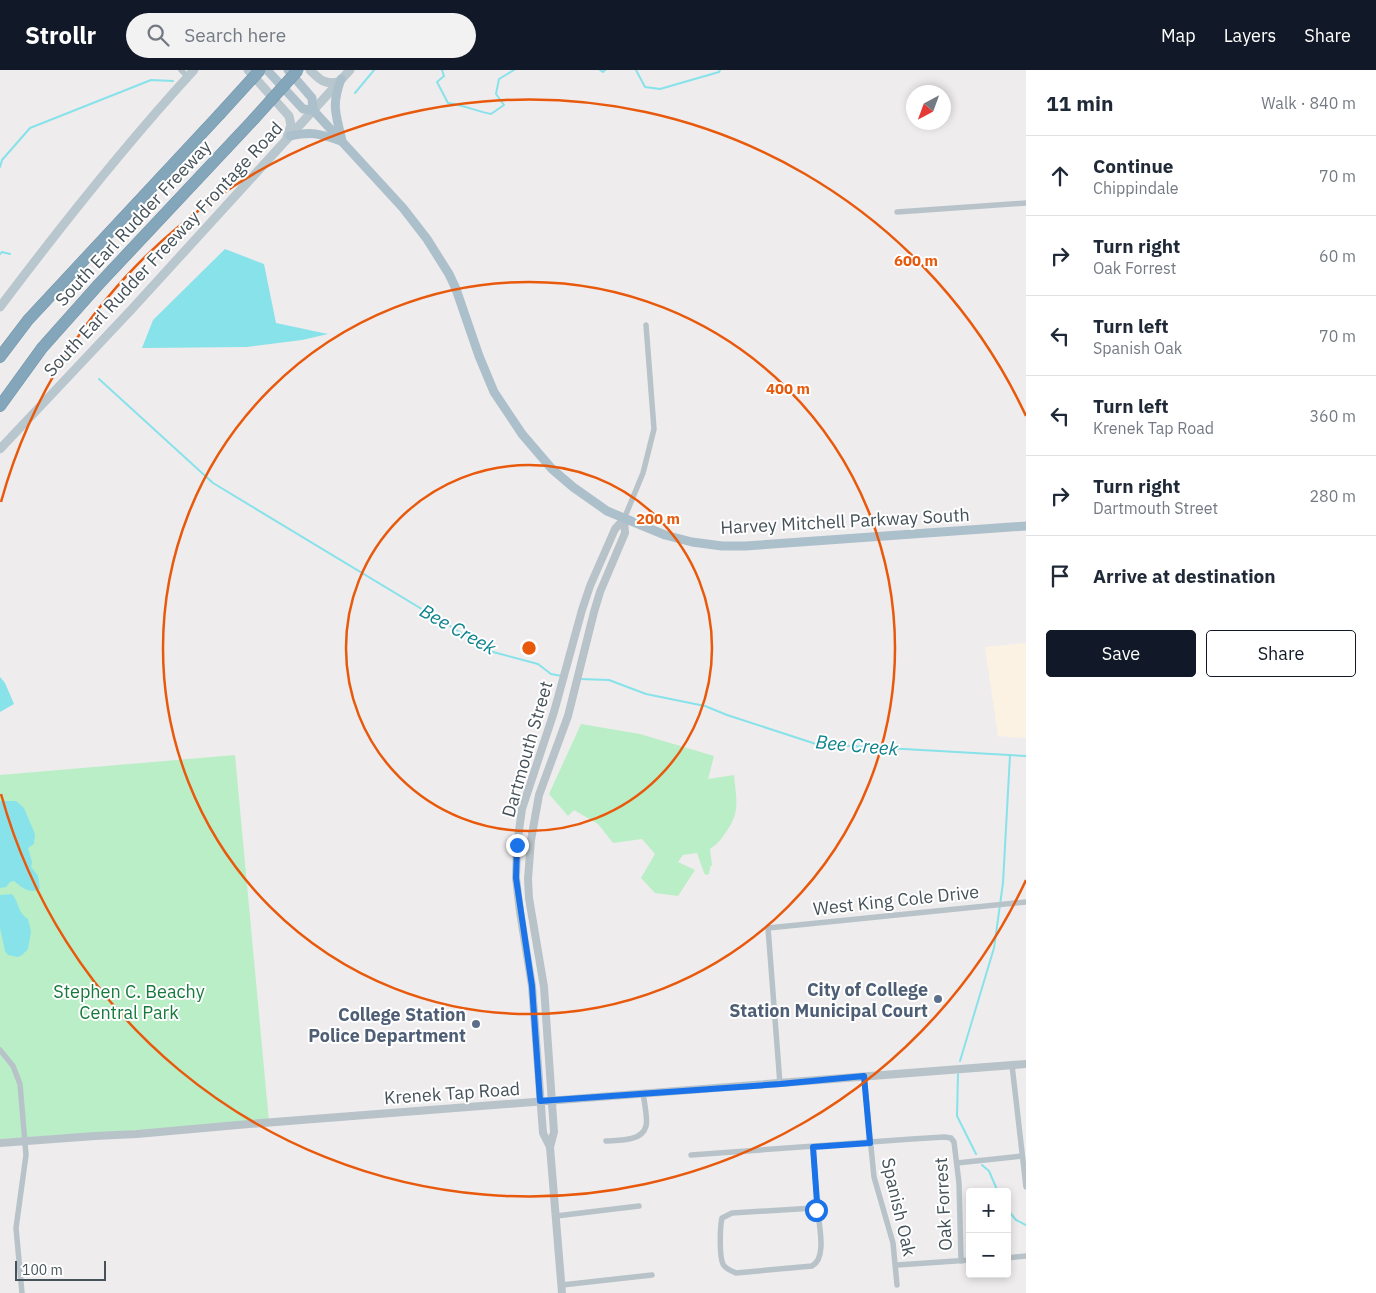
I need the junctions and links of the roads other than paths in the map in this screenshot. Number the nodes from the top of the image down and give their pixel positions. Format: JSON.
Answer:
{"nodes":[{"id":1,"x":248,"y":70,"type":"edge"},
{"id":2,"x":260,"y":70,"type":"edge"},
{"id":3,"x":267,"y":70,"type":"edge"},
{"id":4,"x":288,"y":70,"type":"edge"},
{"id":5,"x":298,"y":70,"type":"edge"},
{"id":6,"x":310,"y":70,"type":"edge"},
{"id":7,"x":350,"y":70,"type":"edge"},
{"id":8,"x":188,"y":72,"type":"edge"},
{"id":9,"x":340,"y":81,"type":"junction"},
{"id":10,"x":314,"y":110,"type":"junction"},
{"id":11,"x":288,"y":138,"type":"junction"},
{"id":12,"x":342,"y":141,"type":"junction"},
{"id":13,"x":1026,"y":203,"type":"edge"},
{"id":14,"x":897,"y":212,"type":"dead end"},
{"id":15,"x":0,"y":307,"type":"edge"},
{"id":16,"x":28,"y":320,"type":"junction"},
{"id":17,"x":646,"y":325,"type":"dead end"},
{"id":18,"x":0,"y":348,"type":"edge"},
{"id":19,"x":0,"y":357,"type":"edge"},
{"id":20,"x":2,"y":403,"type":"edge"},
{"id":21,"x":0,"y":448,"type":"edge"},
{"id":22,"x":624,"y":519,"type":"junction"},
{"id":23,"x":1026,"y":526,"type":"edge"},
{"id":24,"x":1026,"y":902,"type":"edge"},
{"id":25,"x":0,"y":1050,"type":"edge"},
{"id":26,"x":1026,"y":1064,"type":"edge"},
{"id":27,"x":1012,"y":1065,"type":"junction"},
{"id":28,"x":864,"y":1076,"type":"junction"},
{"id":29,"x":780,"y":1084,"type":"junction"},
{"id":30,"x":643,"y":1093,"type":"junction"},
{"id":31,"x":552,"y":1100,"type":"junction"},
{"id":32,"x":540,"y":1101,"type":"junction"},
{"id":33,"x":25,"y":1141,"type":"junction"},
{"id":34,"x":606,"y":1141,"type":"dead end"},
{"id":35,"x":0,"y":1143,"type":"edge"},
{"id":36,"x":870,"y":1143,"type":"junction"},
{"id":37,"x":550,"y":1147,"type":"junction"},
{"id":38,"x":813,"y":1147,"type":"junction"},
{"id":39,"x":691,"y":1155,"type":"dead end"},
{"id":40,"x":1022,"y":1156,"type":"junction"},
{"id":41,"x":957,"y":1162,"type":"junction"},
{"id":42,"x":1026,"y":1187,"type":"edge"},
{"id":43,"x":639,"y":1206,"type":"dead end"},
{"id":44,"x":816,"y":1210,"type":"junction"},
{"id":45,"x":556,"y":1216,"type":"junction"},
{"id":46,"x":1026,"y":1256,"type":"edge"},
{"id":47,"x":1011,"y":1258,"type":"edge"},
{"id":48,"x":966,"y":1260,"type":"edge"},
{"id":49,"x":961,"y":1261,"type":"junction"},
{"id":50,"x":896,"y":1265,"type":"junction"},
{"id":51,"x":652,"y":1275,"type":"dead end"},
{"id":52,"x":898,"y":1285,"type":"dead end"},
{"id":53,"x":562,"y":1289,"type":"edge"},
{"id":54,"x":22,"y":1293,"type":"edge"}],
"edges":[{"from":1,"to":11,"type":"main road"},
{"from":2,"to":16,"type":"highway","name":"South Earl Rudder Freeway","bridge":true},
{"from":3,"to":10,"type":"main road","name":"Harvey Mitchell Parkway South"},
{"from":4,"to":10,"type":"main road","name":"Harvey Mitchell Parkway South"},
{"from":5,"to":20,"type":"highway","name":"South Earl Rudder Freeway","bridge":true},
{"from":6,"to":9,"type":"main road"},
{"from":7,"to":9,"type":"main road","name":"South Earl Rudder Freeway Frontage Road"},
{"from":8,"to":15,"type":"main road"},
{"from":9,"to":10,"type":"main road","name":"South Earl Rudder Freeway Frontage Road"},
{"from":9,"to":12,"type":"main road"},
{"from":10,"to":11,"type":"main road","name":"South Earl Rudder Freeway Frontage Road"},
{"from":10,"to":12,"type":"main road","name":"Harvey Mitchell Parkway South"},
{"from":11,"to":12,"type":"main road"},
{"from":11,"to":21,"type":"main road","name":"South Earl Rudder Freeway Frontage Road"},
{"from":12,"to":22,"type":"main road","name":"Harvey Mitchell Parkway South"},
{"from":13,"to":14,"type":"street"},
{"from":16,"to":18,"type":"highway"},
{"from":16,"to":19,"type":"highway","name":"South Earl Rudder Freeway"},
{"from":17,"to":22,"type":"street","name":"Dartmouth Street"},
{"from":22,"to":23,"type":"main road","name":"Harvey Mitchell Parkway South"},
{"from":22,"to":31,"type":"street","name":"Dartmouth Street"},
{"from":22,"to":32,"type":"street","name":"Dartmouth Street"},
{"from":24,"to":29,"type":"street","name":"West King Cole Drive"},
{"from":25,"to":33,"type":"street"},
{"from":26,"to":27,"type":"street","name":"Krenek Tap Road"},
{"from":27,"to":28,"type":"street","name":"Krenek Tap Road"},
{"from":27,"to":40,"type":"street"},
{"from":28,"to":29,"type":"street","name":"Krenek Tap Road"},
{"from":28,"to":36,"type":"street","name":"Spanish Oak"},
{"from":29,"to":30,"type":"street","name":"Krenek Tap Road"},
{"from":30,"to":31,"type":"street","name":"Krenek Tap Road"},
{"from":30,"to":34,"type":"street"},
{"from":31,"to":32,"type":"street","name":"Krenek Tap Road"},
{"from":31,"to":37,"type":"street","name":"Dartmouth Street"},
{"from":32,"to":33,"type":"street","name":"Krenek Tap Road"},
{"from":32,"to":37,"type":"street","name":"Dartmouth Street"},
{"from":33,"to":35,"type":"street","name":"Krenek Tap Road"},
{"from":33,"to":54,"type":"street"},
{"from":36,"to":38,"type":"street","name":"Oak Forrest"},
{"from":36,"to":41,"type":"street","name":"Oak Forrest"},
{"from":36,"to":50,"type":"street","name":"Spanish Oak"},
{"from":37,"to":45,"type":"street","name":"Dartmouth Street"},
{"from":38,"to":39,"type":"street","name":"Oak Forrest"},
{"from":38,"to":44,"type":"street"},
{"from":40,"to":41,"type":"street"},
{"from":40,"to":42,"type":"street"},
{"from":41,"to":49,"type":"street","name":"Oak Forrest"},
{"from":43,"to":45,"type":"street"},
{"from":44,"to":44,"type":"street"},
{"from":45,"to":53,"type":"street","name":"Dartmouth Street"},
{"from":46,"to":47,"type":"street"},
{"from":48,"to":49,"type":"street"},
{"from":49,"to":50,"type":"street"},
{"from":50,"to":52,"type":"street","name":"Spanish Oak"},
{"from":51,"to":53,"type":"street"}]}
